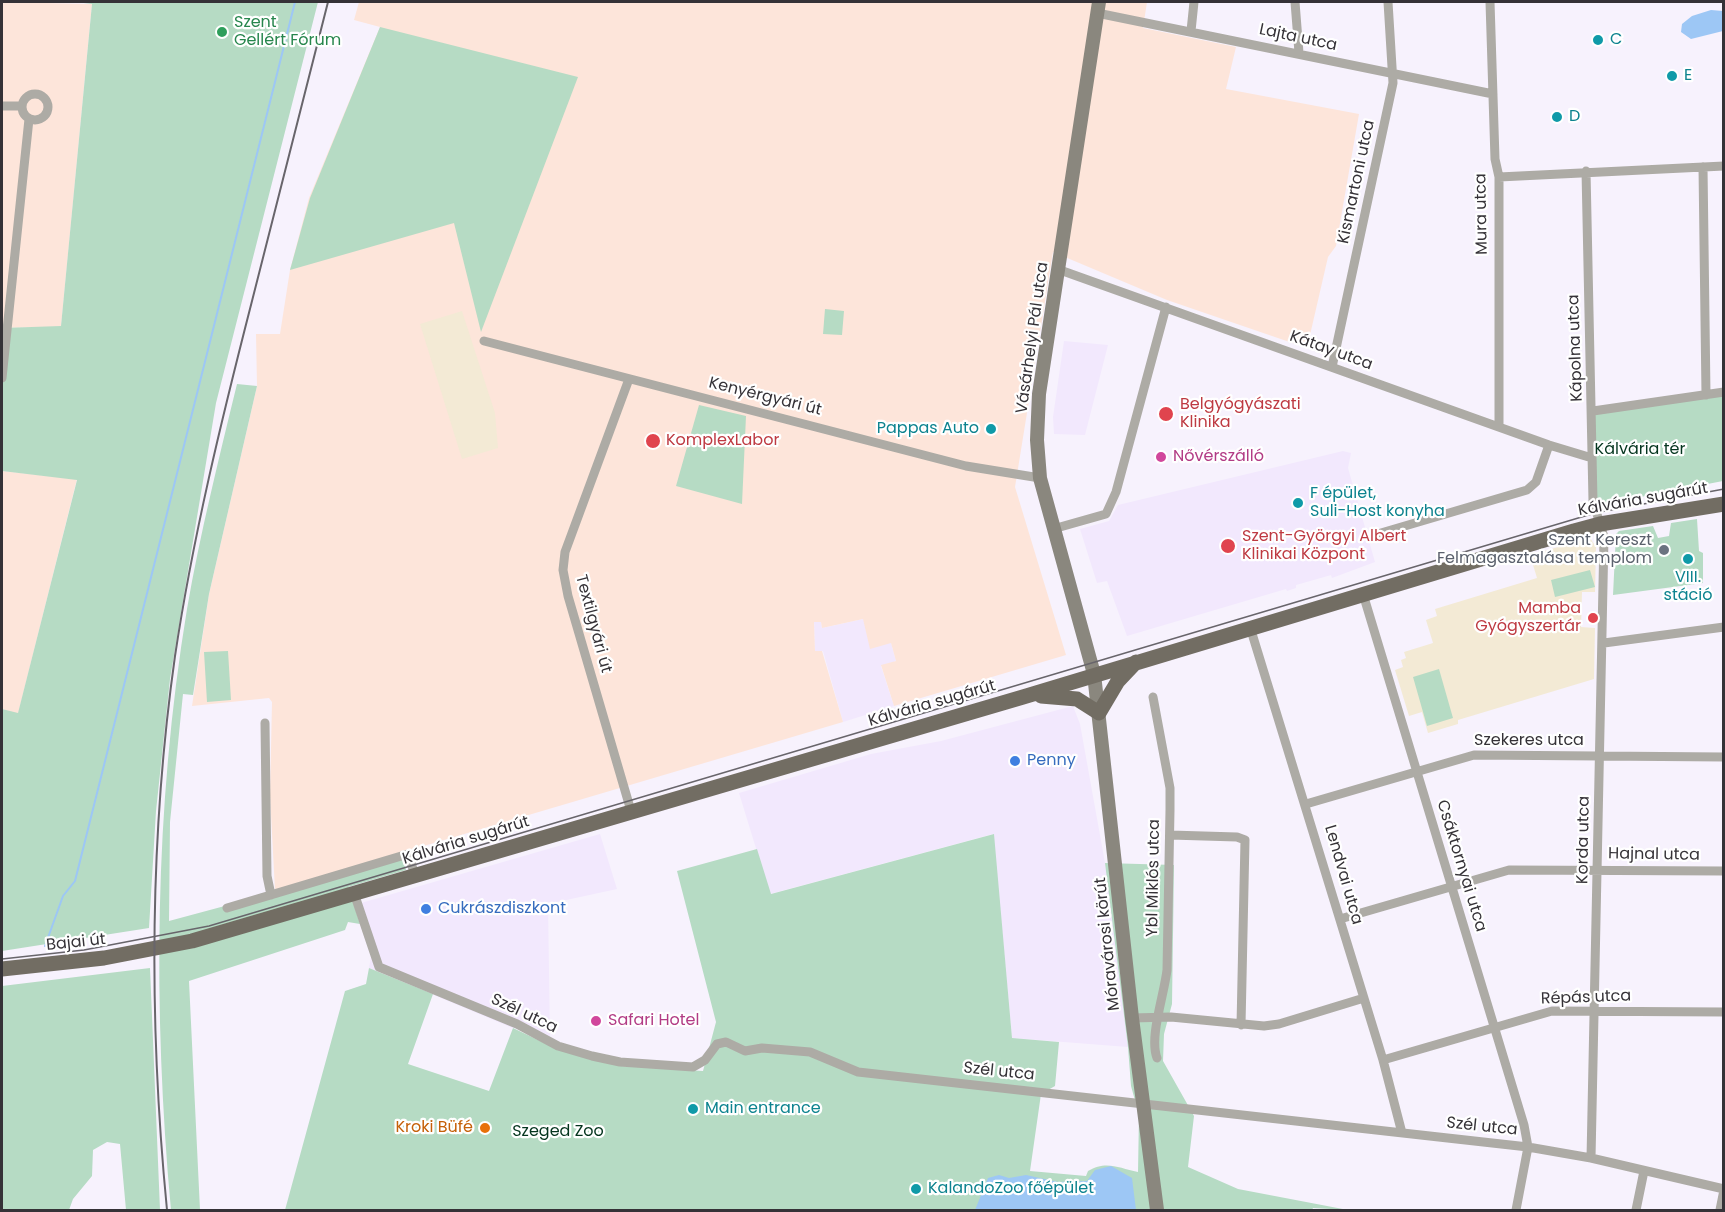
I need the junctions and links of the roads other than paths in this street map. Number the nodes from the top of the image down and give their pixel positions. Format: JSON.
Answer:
{"nodes":[{"id":1,"x":1194,"y":2,"type":"edge"},
{"id":2,"x":1295,"y":2,"type":"edge"},
{"id":3,"x":1388,"y":2,"type":"edge"},
{"id":4,"x":1490,"y":2,"type":"edge"},
{"id":5,"x":1098,"y":7,"type":"edge"},
{"id":6,"x":1191,"y":31,"type":"junction"},
{"id":7,"x":1299,"y":53,"type":"junction"},
{"id":8,"x":1394,"y":74,"type":"junction"},
{"id":9,"x":1493,"y":94,"type":"junction"},
{"id":10,"x":2,"y":106,"type":"edge"},
{"id":11,"x":22,"y":106,"type":"junction"},
{"id":12,"x":33,"y":119,"type":"junction"},
{"id":13,"x":1724,"y":166,"type":"edge"},
{"id":14,"x":1703,"y":167,"type":"junction"},
{"id":15,"x":1586,"y":171,"type":"junction"},
{"id":16,"x":1498,"y":177,"type":"junction"},
{"id":17,"x":1060,"y":270,"type":"junction"},
{"id":18,"x":1166,"y":307,"type":"junction"},
{"id":19,"x":484,"y":341,"type":"dead end"},
{"id":20,"x":1332,"y":367,"type":"junction"},
{"id":21,"x":2,"y":378,"type":"edge"},
{"id":22,"x":629,"y":379,"type":"junction"},
{"id":23,"x":1724,"y":392,"type":"edge"},
{"id":24,"x":1706,"y":395,"type":"junction"},
{"id":25,"x":1593,"y":411,"type":"junction"},
{"id":26,"x":1499,"y":427,"type":"junction"},
{"id":27,"x":1549,"y":445,"type":"junction"},
{"id":28,"x":1592,"y":458,"type":"junction"},
{"id":29,"x":1040,"y":478,"type":"junction"},
{"id":30,"x":1724,"y":504,"type":"edge"},
{"id":31,"x":1600,"y":524,"type":"junction"},
{"id":32,"x":1053,"y":529,"type":"junction"},
{"id":33,"x":1381,"y":533,"type":"dead end"},
{"id":34,"x":1363,"y":594,"type":"junction"},
{"id":35,"x":1250,"y":627,"type":"junction"},
{"id":36,"x":1724,"y":627,"type":"edge"},
{"id":37,"x":1604,"y":643,"type":"junction"},
{"id":38,"x":1137,"y":661,"type":"junction"},
{"id":39,"x":1094,"y":674,"type":"junction"},
{"id":40,"x":1023,"y":697,"type":"junction"},
{"id":41,"x":1154,"y":698,"type":"dead end"},
{"id":42,"x":1099,"y":713,"type":"junction"},
{"id":43,"x":265,"y":723,"type":"dead end"},
{"id":44,"x":1600,"y":756,"type":"junction"},
{"id":45,"x":1724,"y":757,"type":"edge"},
{"id":46,"x":1416,"y":771,"type":"junction"},
{"id":47,"x":1306,"y":804,"type":"junction"},
{"id":48,"x":631,"y":811,"type":"junction"},
{"id":49,"x":1170,"y":835,"type":"junction"},
{"id":50,"x":1599,"y":869,"type":"junction"},
{"id":51,"x":1724,"y":871,"type":"edge"},
{"id":52,"x":415,"y":875,"type":"junction"},
{"id":53,"x":1451,"y":885,"type":"junction"},
{"id":54,"x":354,"y":893,"type":"junction"},
{"id":55,"x":271,"y":895,"type":"junction"},
{"id":56,"x":228,"y":908,"type":"dead end"},
{"id":57,"x":1340,"y":919,"type":"junction"},
{"id":58,"x":153,"y":950,"type":"joint"},
{"id":59,"x":2,"y":969,"type":"edge"},
{"id":60,"x":1364,"y":998,"type":"junction"},
{"id":61,"x":1595,"y":1012,"type":"junction"},
{"id":62,"x":1724,"y":1012,"type":"edge"},
{"id":63,"x":1159,"y":1017,"type":"junction"},
{"id":64,"x":1132,"y":1018,"type":"junction"},
{"id":65,"x":1241,"y":1024,"type":"junction"},
{"id":66,"x":1494,"y":1026,"type":"junction"},
{"id":67,"x":1157,"y":1058,"type":"dead end"},
{"id":68,"x":1383,"y":1060,"type":"junction"},
{"id":69,"x":1143,"y":1104,"type":"junction"},
{"id":70,"x":1402,"y":1133,"type":"junction"},
{"id":71,"x":1528,"y":1147,"type":"junction"},
{"id":72,"x":1591,"y":1158,"type":"junction"},
{"id":73,"x":1644,"y":1171,"type":"junction"},
{"id":74,"x":1724,"y":1189,"type":"edge"},
{"id":75,"x":1157,"y":1210,"type":"edge"},
{"id":76,"x":1516,"y":1210,"type":"edge"},
{"id":77,"x":1636,"y":1210,"type":"edge"},
{"id":78,"x":1720,"y":1210,"type":"edge"}],
"edges":[{"from":1,"to":6,"type":"street"},
{"from":2,"to":7,"type":"street"},
{"from":3,"to":8,"type":"street","name":"Kismartoni utca"},
{"from":4,"to":9,"type":"street","name":"Mura utca"},
{"from":5,"to":6,"type":"street","name":"Lajta utca"},
{"from":5,"to":17,"type":"main road","name":"Vásárhelyi Pál utca"},
{"from":6,"to":7,"type":"street","name":"Lajta utca"},
{"from":7,"to":8,"type":"street","name":"Lajta utca"},
{"from":8,"to":9,"type":"street","name":"Lajta utca"},
{"from":8,"to":20,"type":"street","name":"Kismartoni utca"},
{"from":9,"to":16,"type":"street","name":"Mura utca"},
{"from":10,"to":11,"type":"street"},
{"from":11,"to":12,"type":"street"},
{"from":11,"to":12,"type":"street"},
{"from":12,"to":21,"type":"street"},
{"from":13,"to":14,"type":"street"},
{"from":14,"to":15,"type":"street"},
{"from":14,"to":24,"type":"street"},
{"from":15,"to":16,"type":"street"},
{"from":15,"to":25,"type":"street","name":"Kápolna utca"},
{"from":16,"to":26,"type":"street","name":"Mura utca"},
{"from":17,"to":18,"type":"street","name":"Kátay utca"},
{"from":17,"to":29,"type":"main road","name":"Vásárhelyi Pál utca"},
{"from":18,"to":20,"type":"street","name":"Kátay utca"},
{"from":18,"to":32,"type":"street"},
{"from":19,"to":22,"type":"street","name":"Kenyérgyári út"},
{"from":20,"to":26,"type":"street","name":"Kátay utca"},
{"from":22,"to":29,"type":"street","name":"Kenyérgyári út"},
{"from":22,"to":48,"type":"street","name":"Textilgyári út"},
{"from":23,"to":24,"type":"street"},
{"from":24,"to":25,"type":"street"},
{"from":25,"to":28,"type":"street","name":"Kápolna utca"},
{"from":26,"to":27,"type":"street","name":"Kátay utca"},
{"from":27,"to":28,"type":"street","name":"Kátay utca"},
{"from":27,"to":33,"type":"street"},
{"from":28,"to":31,"type":"street","name":"Kápolna utca"},
{"from":29,"to":32,"type":"main road","name":"Vásárhelyi Pál utca"},
{"from":30,"to":31,"type":"main road","name":"Kálvária sugárút"},
{"from":31,"to":34,"type":"main road","name":"Kálvária sugárút"},
{"from":31,"to":37,"type":"street","name":"Korda utca"},
{"from":32,"to":39,"type":"main road","name":"Vásárhelyi Pál utca"},
{"from":34,"to":35,"type":"main road","name":"Kálvária sugárút"},
{"from":34,"to":46,"type":"street","name":"Csáktornyai utca"},
{"from":35,"to":38,"type":"main road","name":"Kálvária sugárút"},
{"from":35,"to":47,"type":"street","name":"Lendvai utca"},
{"from":36,"to":37,"type":"street"},
{"from":37,"to":44,"type":"street","name":"Korda utca"},
{"from":38,"to":39,"type":"main road","name":"Kálvária sugárút"},
{"from":38,"to":42,"type":"main road"},
{"from":39,"to":40,"type":"main road","name":"Kálvária sugárút"},
{"from":39,"to":42,"type":"main road","name":"Móravárosi körút"},
{"from":40,"to":42,"type":"main road"},
{"from":40,"to":48,"type":"main road","name":"Kálvária sugárút"},
{"from":41,"to":49,"type":"street","name":"Ybl Miklós utca"},
{"from":42,"to":64,"type":"main road","name":"Móravárosi körút"},
{"from":43,"to":55,"type":"street"},
{"from":44,"to":45,"type":"street","name":"Szekeres utca"},
{"from":44,"to":46,"type":"street","name":"Szekeres utca"},
{"from":44,"to":50,"type":"street","name":"Korda utca"},
{"from":46,"to":47,"type":"street","name":"Szekeres utca"},
{"from":46,"to":53,"type":"street","name":"Csáktornyai utca"},
{"from":47,"to":57,"type":"street","name":"Lendvai utca"},
{"from":48,"to":52,"type":"main road","name":"Kálvária sugárút"},
{"from":49,"to":63,"type":"street","name":"Ybl Miklós utca"},
{"from":49,"to":65,"type":"street"},
{"from":50,"to":51,"type":"street","name":"Hajnal utca"},
{"from":50,"to":53,"type":"street","name":"Hajnal utca"},
{"from":50,"to":61,"type":"street","name":"Korda utca"},
{"from":52,"to":54,"type":"main road","name":"Kálvária sugárút"},
{"from":52,"to":55,"type":"street"},
{"from":53,"to":57,"type":"street","name":"Hajnal utca"},
{"from":53,"to":66,"type":"street","name":"Csáktornyai utca"},
{"from":54,"to":58,"type":"main road","name":"Kálvária sugárút"},
{"from":54,"to":69,"type":"street","name":"Szél utca"},
{"from":55,"to":56,"type":"street"},
{"from":57,"to":60,"type":"street","name":"Lendvai utca"},
{"from":58,"to":59,"type":"main road","name":"Bajai út"},
{"from":60,"to":65,"type":"street"},
{"from":60,"to":68,"type":"street","name":"Lendvai utca"},
{"from":61,"to":62,"type":"street","name":"Répás utca"},
{"from":61,"to":66,"type":"street","name":"Répás utca"},
{"from":61,"to":72,"type":"street","name":"Korda utca"},
{"from":63,"to":64,"type":"street"},
{"from":63,"to":65,"type":"street"},
{"from":63,"to":67,"type":"street","name":"Ybl Miklós utca"},
{"from":64,"to":69,"type":"main road","name":"Móravárosi körút"},
{"from":66,"to":68,"type":"street","name":"Répás utca"},
{"from":66,"to":71,"type":"street","name":"Csáktornyai utca"},
{"from":68,"to":70,"type":"street","name":"Lendvai utca"},
{"from":69,"to":70,"type":"street","name":"Szél utca"},
{"from":69,"to":75,"type":"main road","name":"Móravárosi körút"},
{"from":70,"to":71,"type":"street","name":"Szél utca"},
{"from":71,"to":72,"type":"street","name":"Szél utca"},
{"from":71,"to":76,"type":"street"},
{"from":72,"to":73,"type":"street","name":"Szél utca"},
{"from":73,"to":74,"type":"street","name":"Szél utca"},
{"from":73,"to":77,"type":"street"},
{"from":74,"to":78,"type":"street"}]}
